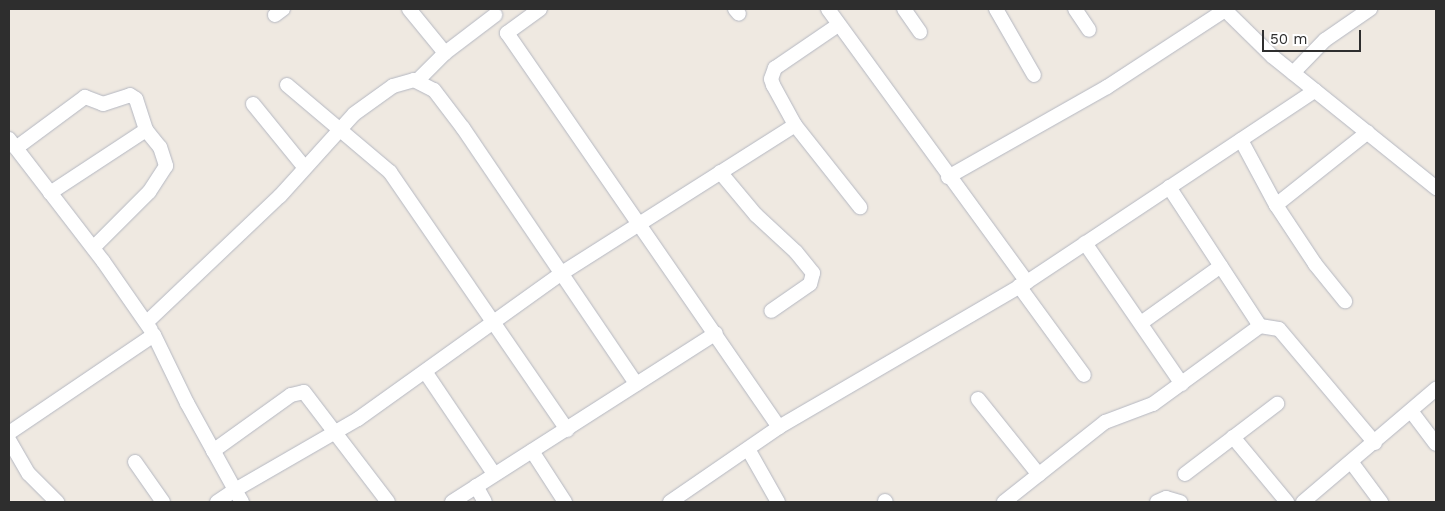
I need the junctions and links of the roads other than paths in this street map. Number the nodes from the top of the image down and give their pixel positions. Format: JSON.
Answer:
{"nodes":[{"id":1,"x":409,"y":9,"type":"edge"},
{"id":2,"x":540,"y":9,"type":"edge"},
{"id":3,"x":828,"y":9,"type":"edge"},
{"id":4,"x":904,"y":9,"type":"edge"},
{"id":5,"x":996,"y":9,"type":"edge"},
{"id":6,"x":1076,"y":9,"type":"edge"},
{"id":7,"x":1370,"y":9,"type":"edge"},
{"id":8,"x":1224,"y":10,"type":"edge"},
{"id":9,"x":493,"y":12,"type":"edge"},
{"id":10,"x":838,"y":25,"type":"junction"},
{"id":11,"x":1089,"y":30,"type":"dead end"},
{"id":12,"x":920,"y":32,"type":"dead end"},
{"id":13,"x":507,"y":33,"type":"junction"},
{"id":14,"x":446,"y":53,"type":"junction"},
{"id":15,"x":1294,"y":73,"type":"junction"},
{"id":16,"x":1034,"y":74,"type":"dead end"},
{"id":17,"x":418,"y":80,"type":"junction"},
{"id":18,"x":287,"y":85,"type":"dead end"},
{"id":19,"x":1315,"y":91,"type":"junction"},
{"id":20,"x":253,"y":104,"type":"dead end"},
{"id":21,"x":795,"y":125,"type":"junction"},
{"id":22,"x":341,"y":128,"type":"junction"},
{"id":23,"x":146,"y":130,"type":"junction"},
{"id":24,"x":1368,"y":132,"type":"junction"},
{"id":25,"x":1241,"y":140,"type":"junction"},
{"id":26,"x":12,"y":143,"type":"edge"},
{"id":27,"x":305,"y":168,"type":"junction"},
{"id":28,"x":720,"y":172,"type":"junction"},
{"id":29,"x":948,"y":178,"type":"junction"},
{"id":30,"x":1169,"y":188,"type":"junction"},
{"id":31,"x":1436,"y":188,"type":"edge"},
{"id":32,"x":50,"y":193,"type":"junction"},
{"id":33,"x":1276,"y":205,"type":"junction"},
{"id":34,"x":860,"y":207,"type":"dead end"},
{"id":35,"x":641,"y":225,"type":"junction"},
{"id":36,"x":1085,"y":243,"type":"junction"},
{"id":37,"x":93,"y":248,"type":"junction"},
{"id":38,"x":1221,"y":266,"type":"junction"},
{"id":39,"x":562,"y":273,"type":"junction"},
{"id":40,"x":1023,"y":284,"type":"junction"},
{"id":41,"x":1345,"y":301,"type":"dead end"},
{"id":42,"x":771,"y":311,"type":"dead end"},
{"id":43,"x":147,"y":322,"type":"junction"},
{"id":44,"x":1141,"y":323,"type":"junction"},
{"id":45,"x":491,"y":324,"type":"junction"},
{"id":46,"x":1260,"y":326,"type":"junction"},
{"id":47,"x":716,"y":332,"type":"junction"},
{"id":48,"x":154,"y":335,"type":"junction"},
{"id":49,"x":426,"y":373,"type":"junction"},
{"id":50,"x":1084,"y":376,"type":"dead end"},
{"id":51,"x":636,"y":384,"type":"junction"},
{"id":52,"x":1182,"y":384,"type":"junction"},
{"id":53,"x":1436,"y":389,"type":"edge"},
{"id":54,"x":978,"y":399,"type":"dead end"},
{"id":55,"x":1276,"y":404,"type":"dead end"},
{"id":56,"x":1411,"y":411,"type":"junction"},
{"id":57,"x":779,"y":427,"type":"junction"},
{"id":58,"x":567,"y":430,"type":"junction"},
{"id":59,"x":337,"y":432,"type":"junction"},
{"id":60,"x":9,"y":433,"type":"edge"},
{"id":61,"x":1232,"y":437,"type":"junction"},
{"id":62,"x":9,"y":440,"type":"edge"},
{"id":63,"x":1375,"y":442,"type":"junction"},
{"id":64,"x":1436,"y":444,"type":"edge"},
{"id":65,"x":748,"y":449,"type":"junction"},
{"id":66,"x":213,"y":451,"type":"junction"},
{"id":67,"x":532,"y":451,"type":"junction"},
{"id":68,"x":135,"y":462,"type":"dead end"},
{"id":69,"x":1352,"y":462,"type":"junction"},
{"id":70,"x":494,"y":474,"type":"junction"},
{"id":71,"x":1185,"y":474,"type":"dead end"},
{"id":72,"x":1039,"y":475,"type":"junction"},
{"id":73,"x":476,"y":486,"type":"junction"},
{"id":74,"x":235,"y":490,"type":"junction"},
{"id":75,"x":57,"y":502,"type":"edge"},
{"id":76,"x":163,"y":502,"type":"edge"},
{"id":77,"x":217,"y":502,"type":"edge"},
{"id":78,"x":242,"y":502,"type":"edge"},
{"id":79,"x":388,"y":502,"type":"edge"},
{"id":80,"x":452,"y":502,"type":"edge"},
{"id":81,"x":485,"y":502,"type":"edge"},
{"id":82,"x":565,"y":502,"type":"edge"},
{"id":83,"x":670,"y":502,"type":"edge"},
{"id":84,"x":778,"y":502,"type":"edge"},
{"id":85,"x":1004,"y":502,"type":"edge"},
{"id":86,"x":1157,"y":502,"type":"edge"},
{"id":87,"x":1180,"y":502,"type":"edge"},
{"id":88,"x":1287,"y":502,"type":"edge"},
{"id":89,"x":1303,"y":502,"type":"edge"},
{"id":90,"x":1381,"y":502,"type":"edge"}],
"edges":[{"from":1,"to":14,"type":"street"},
{"from":2,"to":13,"type":"street"},
{"from":3,"to":10,"type":"street"},
{"from":4,"to":12,"type":"street"},
{"from":5,"to":16,"type":"street"},
{"from":6,"to":11,"type":"street"},
{"from":7,"to":15,"type":"street"},
{"from":8,"to":15,"type":"street"},
{"from":8,"to":29,"type":"street"},
{"from":9,"to":13,"type":"street"},
{"from":9,"to":14,"type":"street"},
{"from":10,"to":21,"type":"street"},
{"from":10,"to":29,"type":"street"},
{"from":13,"to":35,"type":"street"},
{"from":14,"to":17,"type":"street"},
{"from":15,"to":19,"type":"street"},
{"from":17,"to":22,"type":"street"},
{"from":17,"to":39,"type":"street"},
{"from":18,"to":22,"type":"street"},
{"from":19,"to":24,"type":"street"},
{"from":19,"to":25,"type":"street"},
{"from":20,"to":27,"type":"street"},
{"from":21,"to":28,"type":"street"},
{"from":21,"to":34,"type":"street"},
{"from":22,"to":27,"type":"street"},
{"from":22,"to":45,"type":"street"},
{"from":23,"to":26,"type":"street"},
{"from":23,"to":32,"type":"street"},
{"from":23,"to":37,"type":"street"},
{"from":24,"to":31,"type":"street"},
{"from":24,"to":33,"type":"street"},
{"from":25,"to":30,"type":"street"},
{"from":25,"to":33,"type":"street"},
{"from":26,"to":32,"type":"street"},
{"from":27,"to":43,"type":"street"},
{"from":28,"to":35,"type":"street"},
{"from":28,"to":42,"type":"street"},
{"from":29,"to":40,"type":"street"},
{"from":30,"to":36,"type":"street"},
{"from":30,"to":38,"type":"street"},
{"from":32,"to":37,"type":"street"},
{"from":33,"to":41,"type":"street"},
{"from":35,"to":39,"type":"street"},
{"from":35,"to":47,"type":"street"},
{"from":36,"to":40,"type":"street"},
{"from":36,"to":44,"type":"street"},
{"from":37,"to":43,"type":"street"},
{"from":38,"to":44,"type":"street"},
{"from":38,"to":46,"type":"street"},
{"from":39,"to":45,"type":"street"},
{"from":39,"to":51,"type":"street"},
{"from":40,"to":50,"type":"street"},
{"from":40,"to":57,"type":"street"},
{"from":43,"to":48,"type":"street"},
{"from":44,"to":52,"type":"street"},
{"from":45,"to":49,"type":"street"},
{"from":45,"to":58,"type":"street"},
{"from":46,"to":52,"type":"street"},
{"from":46,"to":63,"type":"street"},
{"from":47,"to":51,"type":"street"},
{"from":47,"to":57,"type":"street"},
{"from":48,"to":60,"type":"street"},
{"from":48,"to":66,"type":"street"},
{"from":49,"to":59,"type":"street"},
{"from":49,"to":70,"type":"street"},
{"from":51,"to":58,"type":"street"},
{"from":52,"to":72,"type":"street"},
{"from":53,"to":56,"type":"street"},
{"from":54,"to":72,"type":"street"},
{"from":55,"to":61,"type":"street"},
{"from":56,"to":63,"type":"street"},
{"from":56,"to":64,"type":"street"},
{"from":57,"to":65,"type":"street"},
{"from":58,"to":67,"type":"street"},
{"from":59,"to":66,"type":"street"},
{"from":59,"to":74,"type":"street"},
{"from":59,"to":79,"type":"street"},
{"from":61,"to":71,"type":"street"},
{"from":61,"to":88,"type":"street"},
{"from":62,"to":75,"type":"street"},
{"from":63,"to":69,"type":"street"},
{"from":65,"to":83,"type":"street"},
{"from":65,"to":84,"type":"street"},
{"from":66,"to":74,"type":"street"},
{"from":67,"to":70,"type":"street"},
{"from":67,"to":82,"type":"street"},
{"from":68,"to":76,"type":"street"},
{"from":69,"to":89,"type":"street"},
{"from":69,"to":90,"type":"street"},
{"from":70,"to":73,"type":"street"},
{"from":72,"to":85,"type":"street"},
{"from":73,"to":80,"type":"street"},
{"from":73,"to":81,"type":"street"},
{"from":74,"to":77,"type":"street"},
{"from":74,"to":78,"type":"street"},
{"from":86,"to":87,"type":"street"}]}
